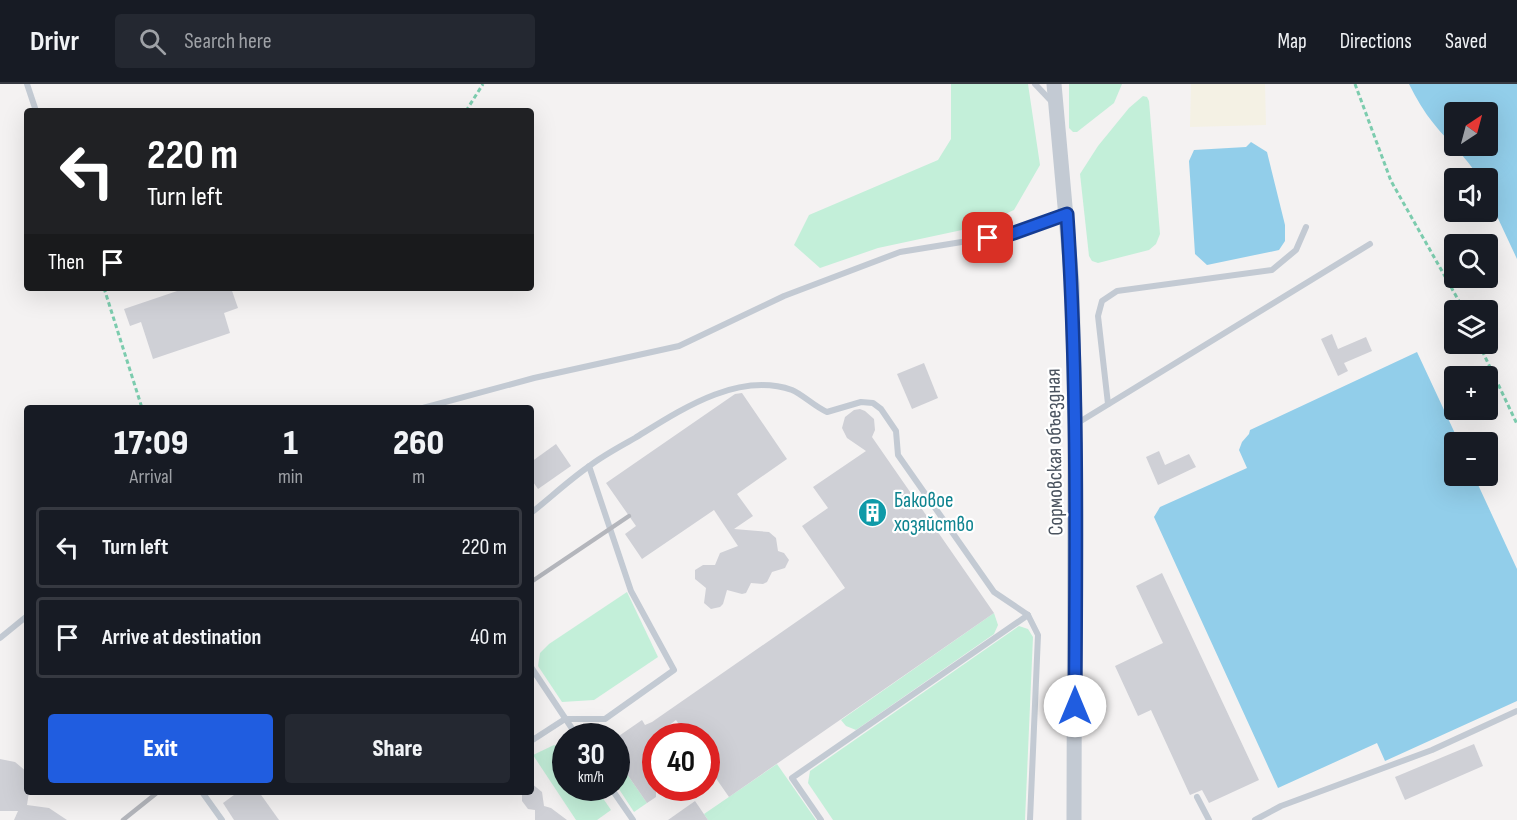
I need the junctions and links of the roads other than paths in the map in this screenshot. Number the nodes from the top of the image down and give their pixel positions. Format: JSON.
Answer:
{"nodes":[{"id":1,"x":27,"y":84,"type":"edge"},
{"id":2,"x":1035,"y":84,"type":"edge"},
{"id":3,"x":1054,"y":84,"type":"edge"},
{"id":4,"x":1056,"y":106,"type":"junction"},
{"id":5,"x":35,"y":108,"type":"edge"},
{"id":6,"x":1067,"y":214,"type":"junction"},
{"id":7,"x":1306,"y":227,"type":"dead end"},
{"id":8,"x":1370,"y":244,"type":"dead end"},
{"id":9,"x":1108,"y":404,"type":"junction"},
{"id":10,"x":434,"y":405,"type":"edge"},
{"id":11,"x":1076,"y":424,"type":"junction"},
{"id":12,"x":589,"y":466,"type":"junction"},
{"id":13,"x":534,"y":511,"type":"edge"},
{"id":14,"x":1028,"y":615,"type":"junction"},
{"id":15,"x":24,"y":618,"type":"edge"},
{"id":16,"x":0,"y":638,"type":"edge"},
{"id":17,"x":534,"y":671,"type":"edge"},
{"id":18,"x":1517,"y":711,"type":"edge"},
{"id":19,"x":566,"y":718,"type":"junction"},
{"id":20,"x":569,"y":723,"type":"edge"},
{"id":21,"x":534,"y":739,"type":"edge"},
{"id":22,"x":204,"y":795,"type":"edge"},
{"id":23,"x":1197,"y":796,"type":"dead end"},
{"id":24,"x":620,"y":801,"type":"edge"},
{"id":25,"x":222,"y":820,"type":"edge"},
{"id":26,"x":633,"y":820,"type":"edge"},
{"id":27,"x":821,"y":820,"type":"edge"},
{"id":28,"x":1030,"y":820,"type":"edge"},
{"id":29,"x":1074,"y":820,"type":"edge"},
{"id":30,"x":1209,"y":820,"type":"edge"},
{"id":31,"x":1255,"y":820,"type":"edge"}],
"edges":[{"from":1,"to":5,"type":"lane"},
{"from":2,"to":4,"type":"lane"},
{"from":3,"to":4,"type":"street","name":"Сормовская объездная"},
{"from":4,"to":6,"type":"street","name":"Сормовская объездная"},
{"from":6,"to":10,"type":"lane"},
{"from":6,"to":11,"type":"street","name":"Сормовская объездная"},
{"from":7,"to":9,"type":"lane"},
{"from":8,"to":9,"type":"lane"},
{"from":9,"to":11,"type":"lane"},
{"from":11,"to":29,"type":"street","name":"Сормовская объездная"},
{"from":12,"to":13,"type":"lane"},
{"from":12,"to":14,"type":"lane"},
{"from":12,"to":19,"type":"lane"},
{"from":14,"to":27,"type":"lane"},
{"from":14,"to":28,"type":"lane"},
{"from":15,"to":16,"type":"lane"},
{"from":17,"to":19,"type":"lane"},
{"from":18,"to":31,"type":"lane"},
{"from":19,"to":20,"type":"lane"},
{"from":19,"to":21,"type":"lane"},
{"from":22,"to":25,"type":"lane"},
{"from":23,"to":30,"type":"lane"},
{"from":24,"to":26,"type":"lane"}]}
